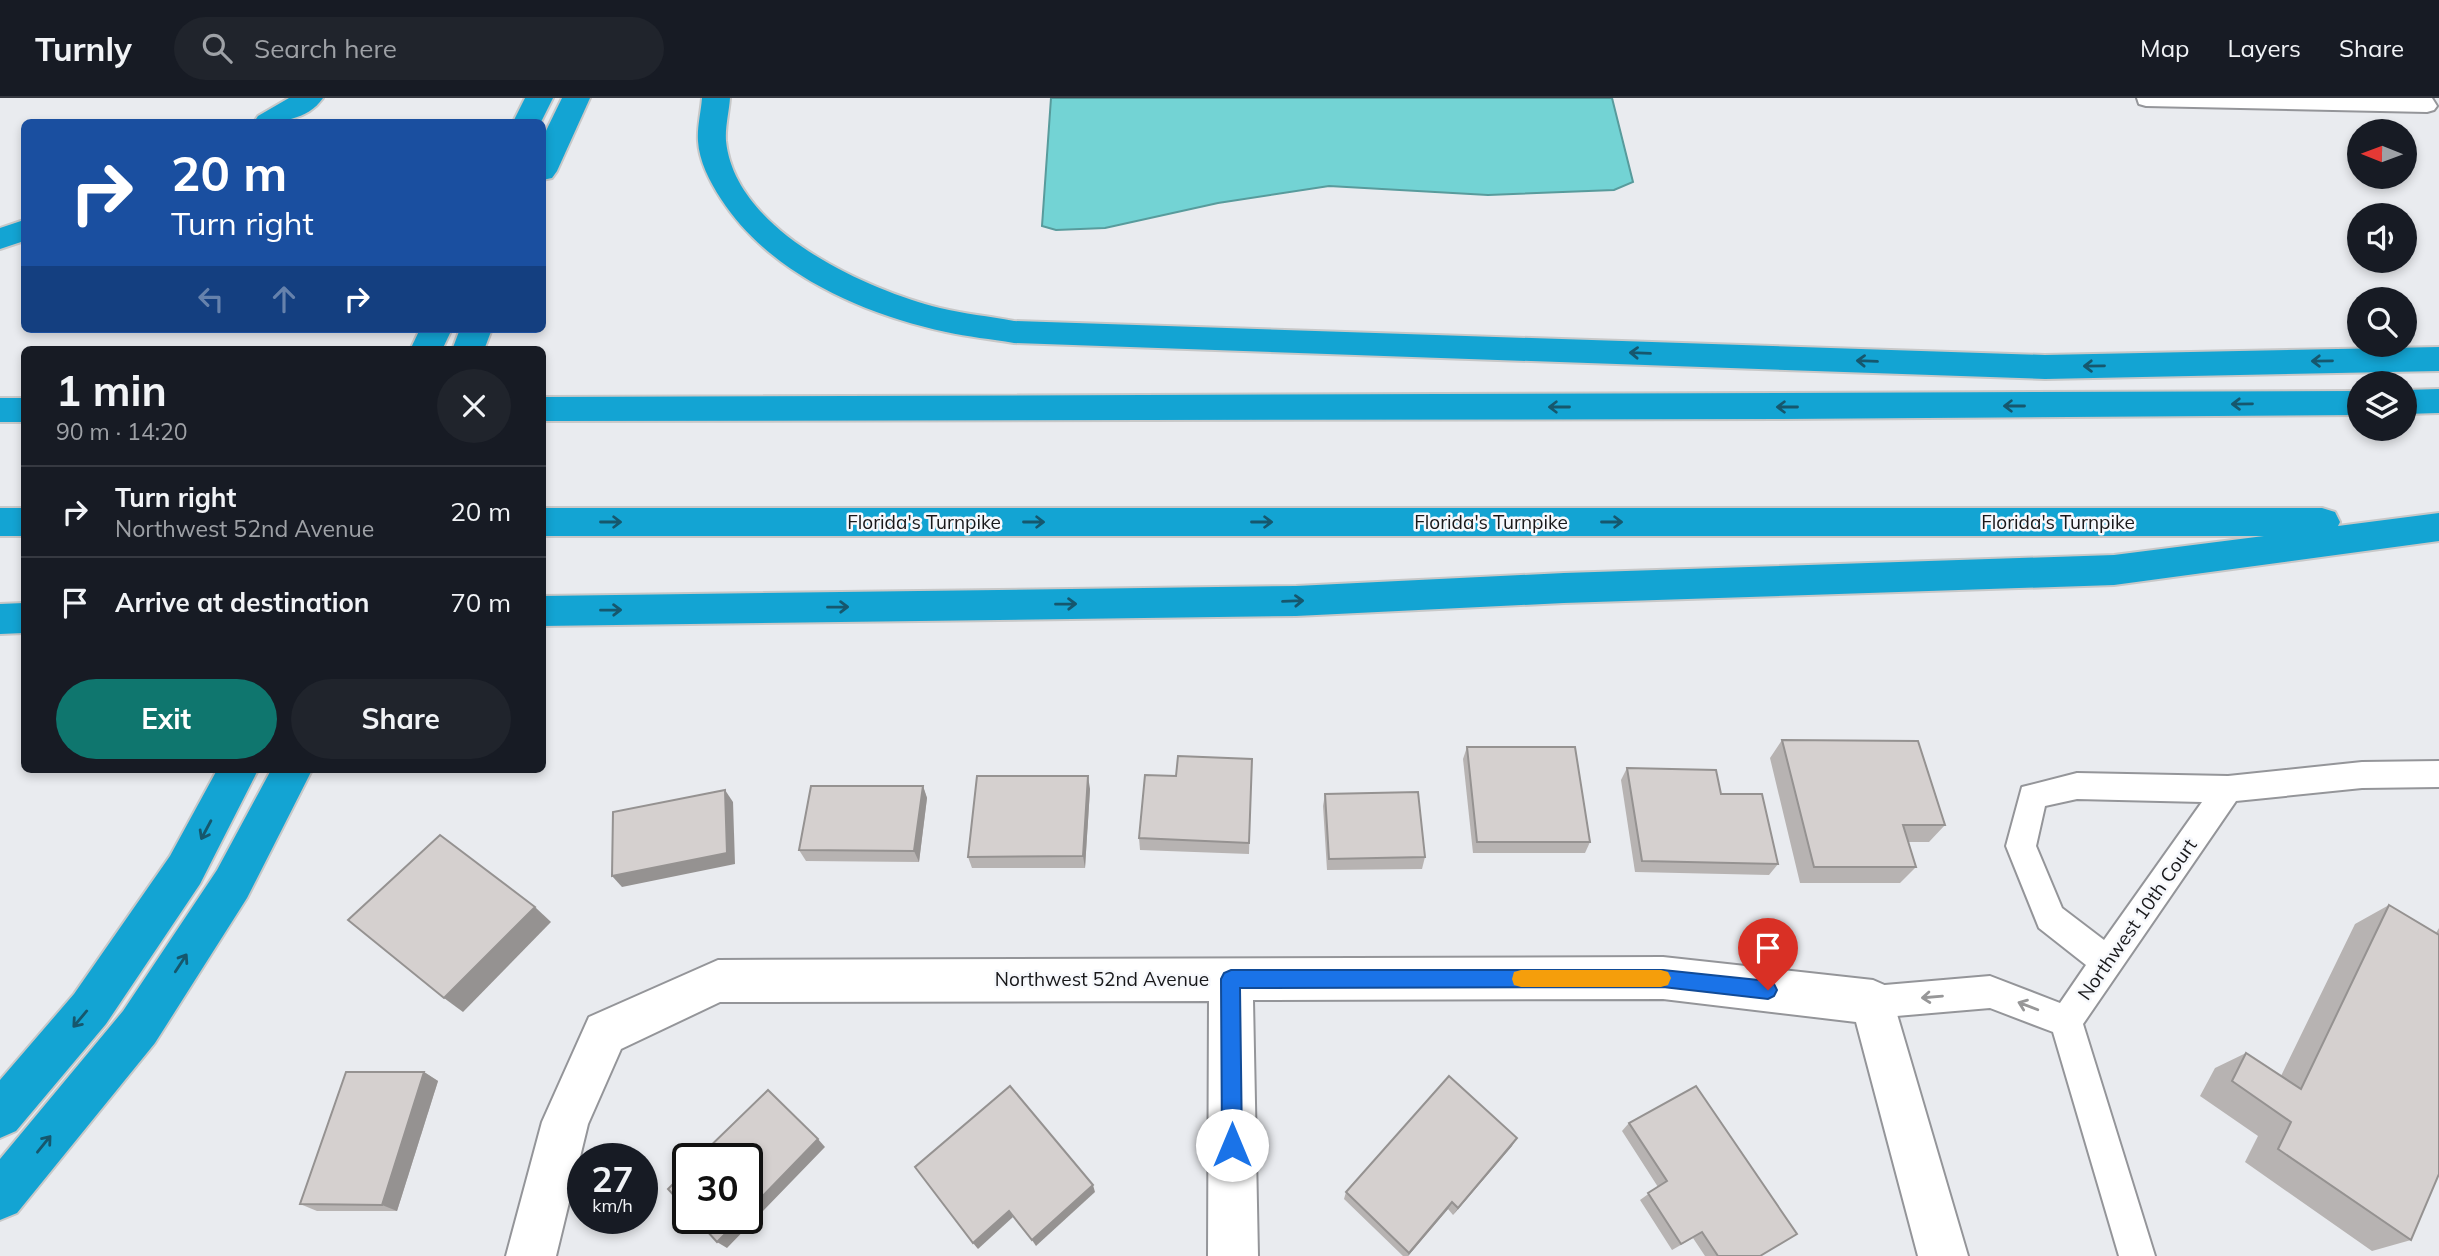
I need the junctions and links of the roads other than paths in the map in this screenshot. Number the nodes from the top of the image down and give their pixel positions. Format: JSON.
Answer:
{"nodes":[{"id":1,"x":309,"y":98,"type":"edge"},
{"id":2,"x":539,"y":98,"type":"edge"},
{"id":3,"x":576,"y":98,"type":"edge"},
{"id":4,"x":716,"y":98,"type":"edge"},
{"id":5,"x":2422,"y":98,"type":"edge"},
{"id":6,"x":2146,"y":100,"type":"edge"},
{"id":7,"x":273,"y":119,"type":"edge"},
{"id":8,"x":528,"y":119,"type":"edge"},
{"id":9,"x":546,"y":162,"type":"edge"},
{"id":10,"x":21,"y":231,"type":"edge"},
{"id":11,"x":0,"y":239,"type":"edge"},
{"id":12,"x":2439,"y":359,"type":"edge"},
{"id":13,"x":2439,"y":401,"type":"edge"},
{"id":14,"x":2347,"y":402,"type":"edge"},
{"id":15,"x":2417,"y":402,"type":"edge"},
{"id":16,"x":546,"y":409,"type":"edge"},
{"id":17,"x":0,"y":410,"type":"edge"},
{"id":18,"x":21,"y":410,"type":"edge"},
{"id":19,"x":0,"y":522,"type":"edge"},
{"id":20,"x":21,"y":522,"type":"edge"},
{"id":21,"x":546,"y":522,"type":"edge"},
{"id":22,"x":2439,"y":524,"type":"edge"},
{"id":23,"x":546,"y":611,"type":"edge"},
{"id":24,"x":21,"y":618,"type":"edge"},
{"id":25,"x":0,"y":619,"type":"edge"},
{"id":26,"x":236,"y":773,"type":"edge"},
{"id":27,"x":290,"y":773,"type":"edge"},
{"id":28,"x":2439,"y":774,"type":"edge"},
{"id":29,"x":2228,"y":789,"type":"junction"},
{"id":30,"x":2107,"y":962,"type":"junction"},
{"id":31,"x":1231,"y":979,"type":"junction"},
{"id":32,"x":1873,"y":1002,"type":"junction"},
{"id":33,"x":2066,"y":1021,"type":"junction"},
{"id":34,"x":0,"y":1115,"type":"edge"},
{"id":35,"x":0,"y":1196,"type":"edge"},
{"id":36,"x":531,"y":1256,"type":"edge"},
{"id":37,"x":1233,"y":1256,"type":"edge"},
{"id":38,"x":1942,"y":1256,"type":"edge"},
{"id":39,"x":2137,"y":1256,"type":"edge"}],
"edges":[{"from":1,"to":7,"type":"highway"},
{"from":2,"to":8,"type":"highway"},
{"from":3,"to":9,"type":"highway"},
{"from":12,"to":4,"type":"highway","one_way":true},
{"from":5,"to":6,"type":"lane"},
{"from":10,"to":11,"type":"highway"},
{"from":13,"to":15,"type":"highway"},
{"from":14,"to":16,"type":"highway","one_way":true},
{"from":17,"to":18,"type":"highway"},
{"from":19,"to":20,"type":"highway"},
{"from":21,"to":22,"type":"highway","name":"Florida's Turnpike","one_way":true},
{"from":23,"to":22,"type":"highway","one_way":true},
{"from":24,"to":25,"type":"highway"},
{"from":26,"to":34,"type":"highway","one_way":true},
{"from":35,"to":27,"type":"highway","one_way":true},
{"from":28,"to":29,"type":"lane"},
{"from":29,"to":30,"type":"lane","name":"Northwest 10th Court"},
{"from":29,"to":30,"type":"lane"},
{"from":30,"to":33,"type":"lane","name":"Northwest 10th Court"},
{"from":31,"to":32,"type":"street","name":"Northwest 52nd Avenue"},
{"from":31,"to":36,"type":"street","name":"Northwest 52nd Avenue"},
{"from":31,"to":37,"type":"street"},
{"from":33,"to":32,"type":"lane","name":"Northwest 52nd Avenue","one_way":true},
{"from":32,"to":38,"type":"street"},
{"from":33,"to":39,"type":"lane","name":"Northwest 10th Court"}]}
